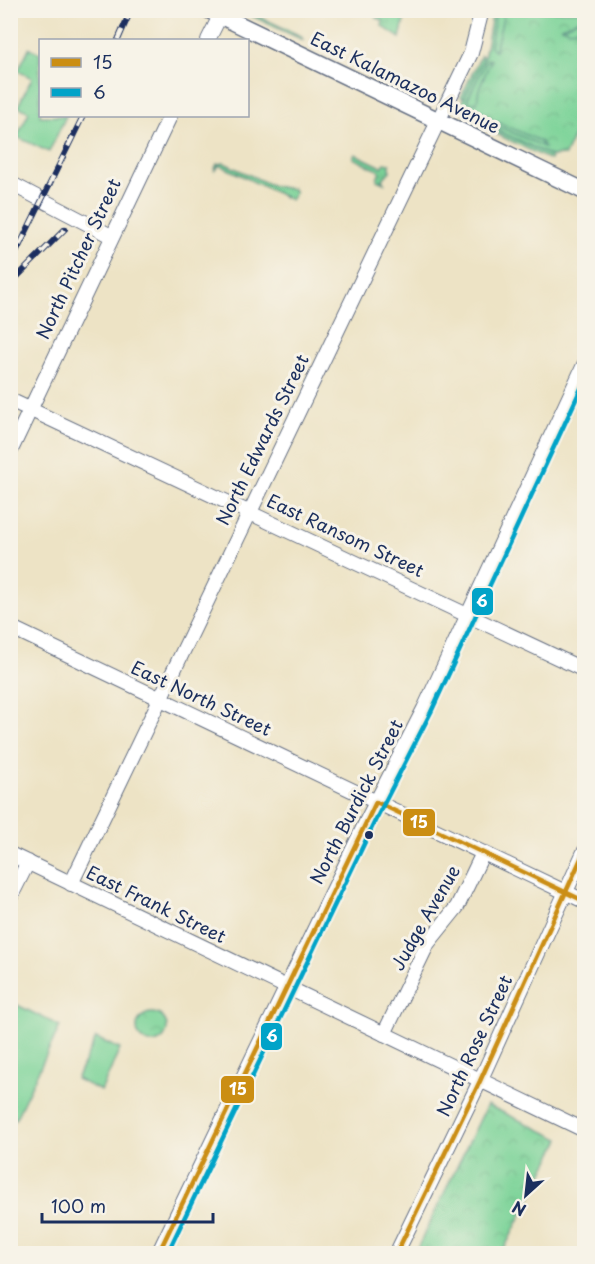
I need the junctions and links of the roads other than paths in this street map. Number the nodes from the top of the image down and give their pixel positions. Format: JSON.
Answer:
{"nodes":[{"id":1,"x":482,"y":10,"type":"edge"},
{"id":2,"x":217,"y":12,"type":"edge"},
{"id":3,"x":208,"y":39,"type":"edge"},
{"id":4,"x":170,"y":117,"type":"edge"},
{"id":5,"x":439,"y":120,"type":"junction"},
{"id":6,"x":10,"y":183,"type":"edge"},
{"id":7,"x":585,"y":191,"type":"edge"},
{"id":8,"x":111,"y":236,"type":"junction"},
{"id":9,"x":585,"y":365,"type":"edge"},
{"id":10,"x":10,"y":400,"type":"edge"},
{"id":11,"x":30,"y":410,"type":"junction"},
{"id":12,"x":10,"y":452,"type":"edge"},
{"id":13,"x":249,"y":510,"type":"junction"},
{"id":14,"x":467,"y":614,"type":"junction"},
{"id":15,"x":10,"y":627,"type":"edge"},
{"id":16,"x":585,"y":670,"type":"edge"},
{"id":17,"x":159,"y":699,"type":"junction"},
{"id":18,"x":376,"y":802,"type":"junction"},
{"id":19,"x":585,"y":852,"type":"edge"},
{"id":20,"x":483,"y":853,"type":"junction"},
{"id":21,"x":10,"y":854,"type":"edge"},
{"id":22,"x":28,"y":862,"type":"junction"},
{"id":23,"x":71,"y":884,"type":"junction"},
{"id":24,"x":565,"y":892,"type":"junction"},
{"id":25,"x":10,"y":898,"type":"edge"},
{"id":26,"x":585,"y":902,"type":"edge"},
{"id":27,"x":286,"y":987,"type":"junction"},
{"id":28,"x":384,"y":1034,"type":"junction"},
{"id":29,"x":480,"y":1081,"type":"junction"},
{"id":30,"x":585,"y":1130,"type":"edge"},
{"id":31,"x":158,"y":1254,"type":"edge"},
{"id":32,"x":396,"y":1254,"type":"edge"}],
"edges":[{"from":1,"to":5,"type":"street","name":"North Edwards Street"},
{"from":2,"to":3,"type":"street"},
{"from":2,"to":5,"type":"main road","name":"East Kalamazoo Avenue"},
{"from":4,"to":8,"type":"street","name":"North Pitcher Street"},
{"from":5,"to":7,"type":"main road","name":"East Kalamazoo Avenue"},
{"from":5,"to":13,"type":"street","name":"North Edwards Street"},
{"from":6,"to":8,"type":"street"},
{"from":8,"to":11,"type":"street","name":"North Pitcher Street"},
{"from":9,"to":14,"type":"street","name":"North Burdick Street"},
{"from":10,"to":11,"type":"street","name":"East Ransom Street"},
{"from":11,"to":12,"type":"street","name":"North Pitcher Street"},
{"from":11,"to":13,"type":"street","name":"East Ransom Street"},
{"from":13,"to":14,"type":"street","name":"East Ransom Street"},
{"from":13,"to":17,"type":"street","name":"North Edwards Street"},
{"from":14,"to":16,"type":"street","name":"East Ransom Street"},
{"from":14,"to":18,"type":"street","name":"North Burdick Street"},
{"from":15,"to":17,"type":"street","name":"East North Street"},
{"from":17,"to":18,"type":"street","name":"East North Street"},
{"from":17,"to":23,"type":"street","name":"North Edwards Street"},
{"from":18,"to":20,"type":"street","name":"East North Street"},
{"from":18,"to":27,"type":"street","name":"North Burdick Street"},
{"from":19,"to":24,"type":"street","name":"North Rose Street"},
{"from":20,"to":24,"type":"street","name":"East North Street"},
{"from":20,"to":28,"type":"street","name":"Judge Avenue"},
{"from":21,"to":22,"type":"street","name":"East Frank Street"},
{"from":22,"to":23,"type":"street","name":"East Frank Street"},
{"from":22,"to":25,"type":"street"},
{"from":23,"to":27,"type":"street","name":"East Frank Street"},
{"from":24,"to":26,"type":"street","name":"East North Street"},
{"from":24,"to":29,"type":"street","name":"North Rose Street"},
{"from":27,"to":28,"type":"street","name":"East Frank Street"},
{"from":27,"to":31,"type":"street","name":"North Burdick Street"},
{"from":28,"to":29,"type":"street","name":"East Frank Street"},
{"from":29,"to":30,"type":"street","name":"East Frank Street"},
{"from":29,"to":32,"type":"street","name":"North Rose Street"}]}
